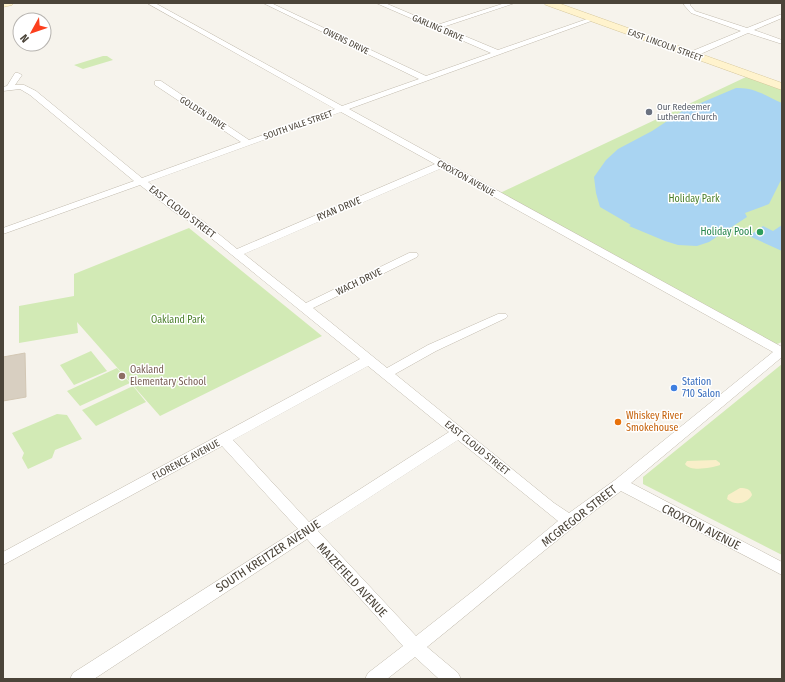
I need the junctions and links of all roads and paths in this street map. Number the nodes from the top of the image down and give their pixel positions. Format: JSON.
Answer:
{"nodes":[{"id":1,"x":9,"y":3,"type":"edge"},
{"id":2,"x":151,"y":3,"type":"edge"},
{"id":3,"x":266,"y":3,"type":"edge"},
{"id":4,"x":392,"y":3,"type":"edge"},
{"id":5,"x":512,"y":3,"type":"edge"},
{"id":6,"x":549,"y":3,"type":"edge"},
{"id":7,"x":688,"y":3,"type":"edge"},
{"id":8,"x":3,"y":4,"type":"edge"},
{"id":9,"x":382,"y":4,"type":"edge"},
{"id":10,"x":782,"y":16,"type":"edge"},
{"id":11,"x":592,"y":19,"type":"junction"},
{"id":12,"x":436,"y":27,"type":"junction"},
{"id":13,"x":748,"y":31,"type":"junction"},
{"id":14,"x":782,"y":42,"type":"edge"},
{"id":15,"x":498,"y":53,"type":"junction"},
{"id":16,"x":693,"y":54,"type":"junction"},
{"id":17,"x":18,"y":75,"type":"dead end"},
{"id":18,"x":425,"y":79,"type":"junction"},
{"id":19,"x":158,"y":83,"type":"dead end"},
{"id":20,"x":782,"y":87,"type":"edge"},
{"id":21,"x":6,"y":88,"type":"edge"},
{"id":22,"x":25,"y":89,"type":"junction"},
{"id":23,"x":3,"y":95,"type":"edge"},
{"id":24,"x":341,"y":109,"type":"junction"},
{"id":25,"x":248,"y":143,"type":"junction"},
{"id":26,"x":441,"y":165,"type":"junction"},
{"id":27,"x":141,"y":181,"type":"junction"},
{"id":28,"x":3,"y":231,"type":"edge"},
{"id":29,"x":237,"y":253,"type":"junction"},
{"id":30,"x":413,"y":255,"type":"dead end"},
{"id":31,"x":305,"y":308,"type":"junction"},
{"id":32,"x":502,"y":316,"type":"dead end"},
{"id":33,"x":782,"y":352,"type":"edge"},
{"id":34,"x":369,"y":360,"type":"junction"},
{"id":35,"x":386,"y":374,"type":"junction"},
{"id":36,"x":458,"y":433,"type":"junction"},
{"id":37,"x":225,"y":440,"type":"junction"},
{"id":38,"x":620,"y":484,"type":"junction"},
{"id":39,"x":569,"y":521,"type":"junction"},
{"id":40,"x":307,"y":531,"type":"junction"},
{"id":41,"x":3,"y":559,"type":"edge"},
{"id":42,"x":782,"y":569,"type":"edge"},
{"id":43,"x":415,"y":647,"type":"junction"},
{"id":44,"x":79,"y":679,"type":"edge"},
{"id":45,"x":374,"y":679,"type":"edge"},
{"id":46,"x":452,"y":679,"type":"edge"}],
"edges":[{"from":1,"to":8,"type":"main road"},
{"from":2,"to":24,"type":"street","name":"CROXTON AVENUE"},
{"from":3,"to":18,"type":"street","name":"OWENS DRIVE"},
{"from":4,"to":9,"type":"street"},
{"from":5,"to":12,"type":"street"},
{"from":6,"to":11,"type":"main road","name":"EAST LINCOLN STREET"},
{"from":7,"to":13,"type":"street"},
{"from":9,"to":12,"type":"street","name":"GARLING DRIVE"},
{"from":10,"to":13,"type":"street"},
{"from":11,"to":15,"type":"street","name":"SOUTH VALE STREET"},
{"from":11,"to":16,"type":"main road","name":"EAST LINCOLN STREET"},
{"from":12,"to":15,"type":"street","name":"GARLING DRIVE"},
{"from":13,"to":14,"type":"street"},
{"from":13,"to":16,"type":"street"},
{"from":15,"to":18,"type":"street","name":"SOUTH VALE STREET"},
{"from":16,"to":20,"type":"main road","name":"EAST LINCOLN STREET"},
{"from":17,"to":21,"type":"street"},
{"from":18,"to":24,"type":"street","name":"SOUTH VALE STREET"},
{"from":19,"to":25,"type":"street","name":"GOLDEN DRIVE"},
{"from":21,"to":22,"type":"street","name":"EAST CLOUD STREET"},
{"from":22,"to":23,"type":"street"},
{"from":22,"to":27,"type":"street","name":"EAST CLOUD STREET"},
{"from":24,"to":25,"type":"street","name":"SOUTH VALE STREET"},
{"from":24,"to":26,"type":"street","name":"CROXTON AVENUE"},
{"from":25,"to":27,"type":"street","name":"SOUTH VALE STREET"},
{"from":26,"to":29,"type":"street","name":"RYAN DRIVE"},
{"from":26,"to":33,"type":"street","name":"CROXTON AVENUE"},
{"from":27,"to":28,"type":"street","name":"SOUTH VALE STREET"},
{"from":27,"to":29,"type":"street","name":"EAST CLOUD STREET"},
{"from":29,"to":31,"type":"street","name":"EAST CLOUD STREET"},
{"from":30,"to":31,"type":"street","name":"WACH DRIVE"},
{"from":31,"to":34,"type":"street","name":"EAST CLOUD STREET"},
{"from":32,"to":35,"type":"street"},
{"from":33,"to":38,"type":"street","name":"MCGREGOR STREET"},
{"from":34,"to":35,"type":"street","name":"EAST CLOUD STREET"},
{"from":34,"to":37,"type":"street","name":"FLORENCE AVENUE"},
{"from":35,"to":36,"type":"street","name":"EAST CLOUD STREET"},
{"from":36,"to":39,"type":"street","name":"EAST CLOUD STREET"},
{"from":36,"to":40,"type":"street","name":"SOUTH KREITZER AVENUE"},
{"from":37,"to":40,"type":"street","name":"MAIZEFIELD AVENUE"},
{"from":37,"to":41,"type":"street","name":"FLORENCE AVENUE"},
{"from":38,"to":39,"type":"street","name":"MCGREGOR STREET"},
{"from":38,"to":42,"type":"street","name":"CROXTON AVENUE"},
{"from":39,"to":43,"type":"street","name":"MCGREGOR STREET"},
{"from":40,"to":43,"type":"street","name":"MAIZEFIELD AVENUE"},
{"from":40,"to":44,"type":"street","name":"SOUTH KREITZER AVENUE"},
{"from":43,"to":45,"type":"street","name":"MCGREGOR STREET"},
{"from":43,"to":46,"type":"street","name":"MAIZEFIELD AVENUE"}]}
